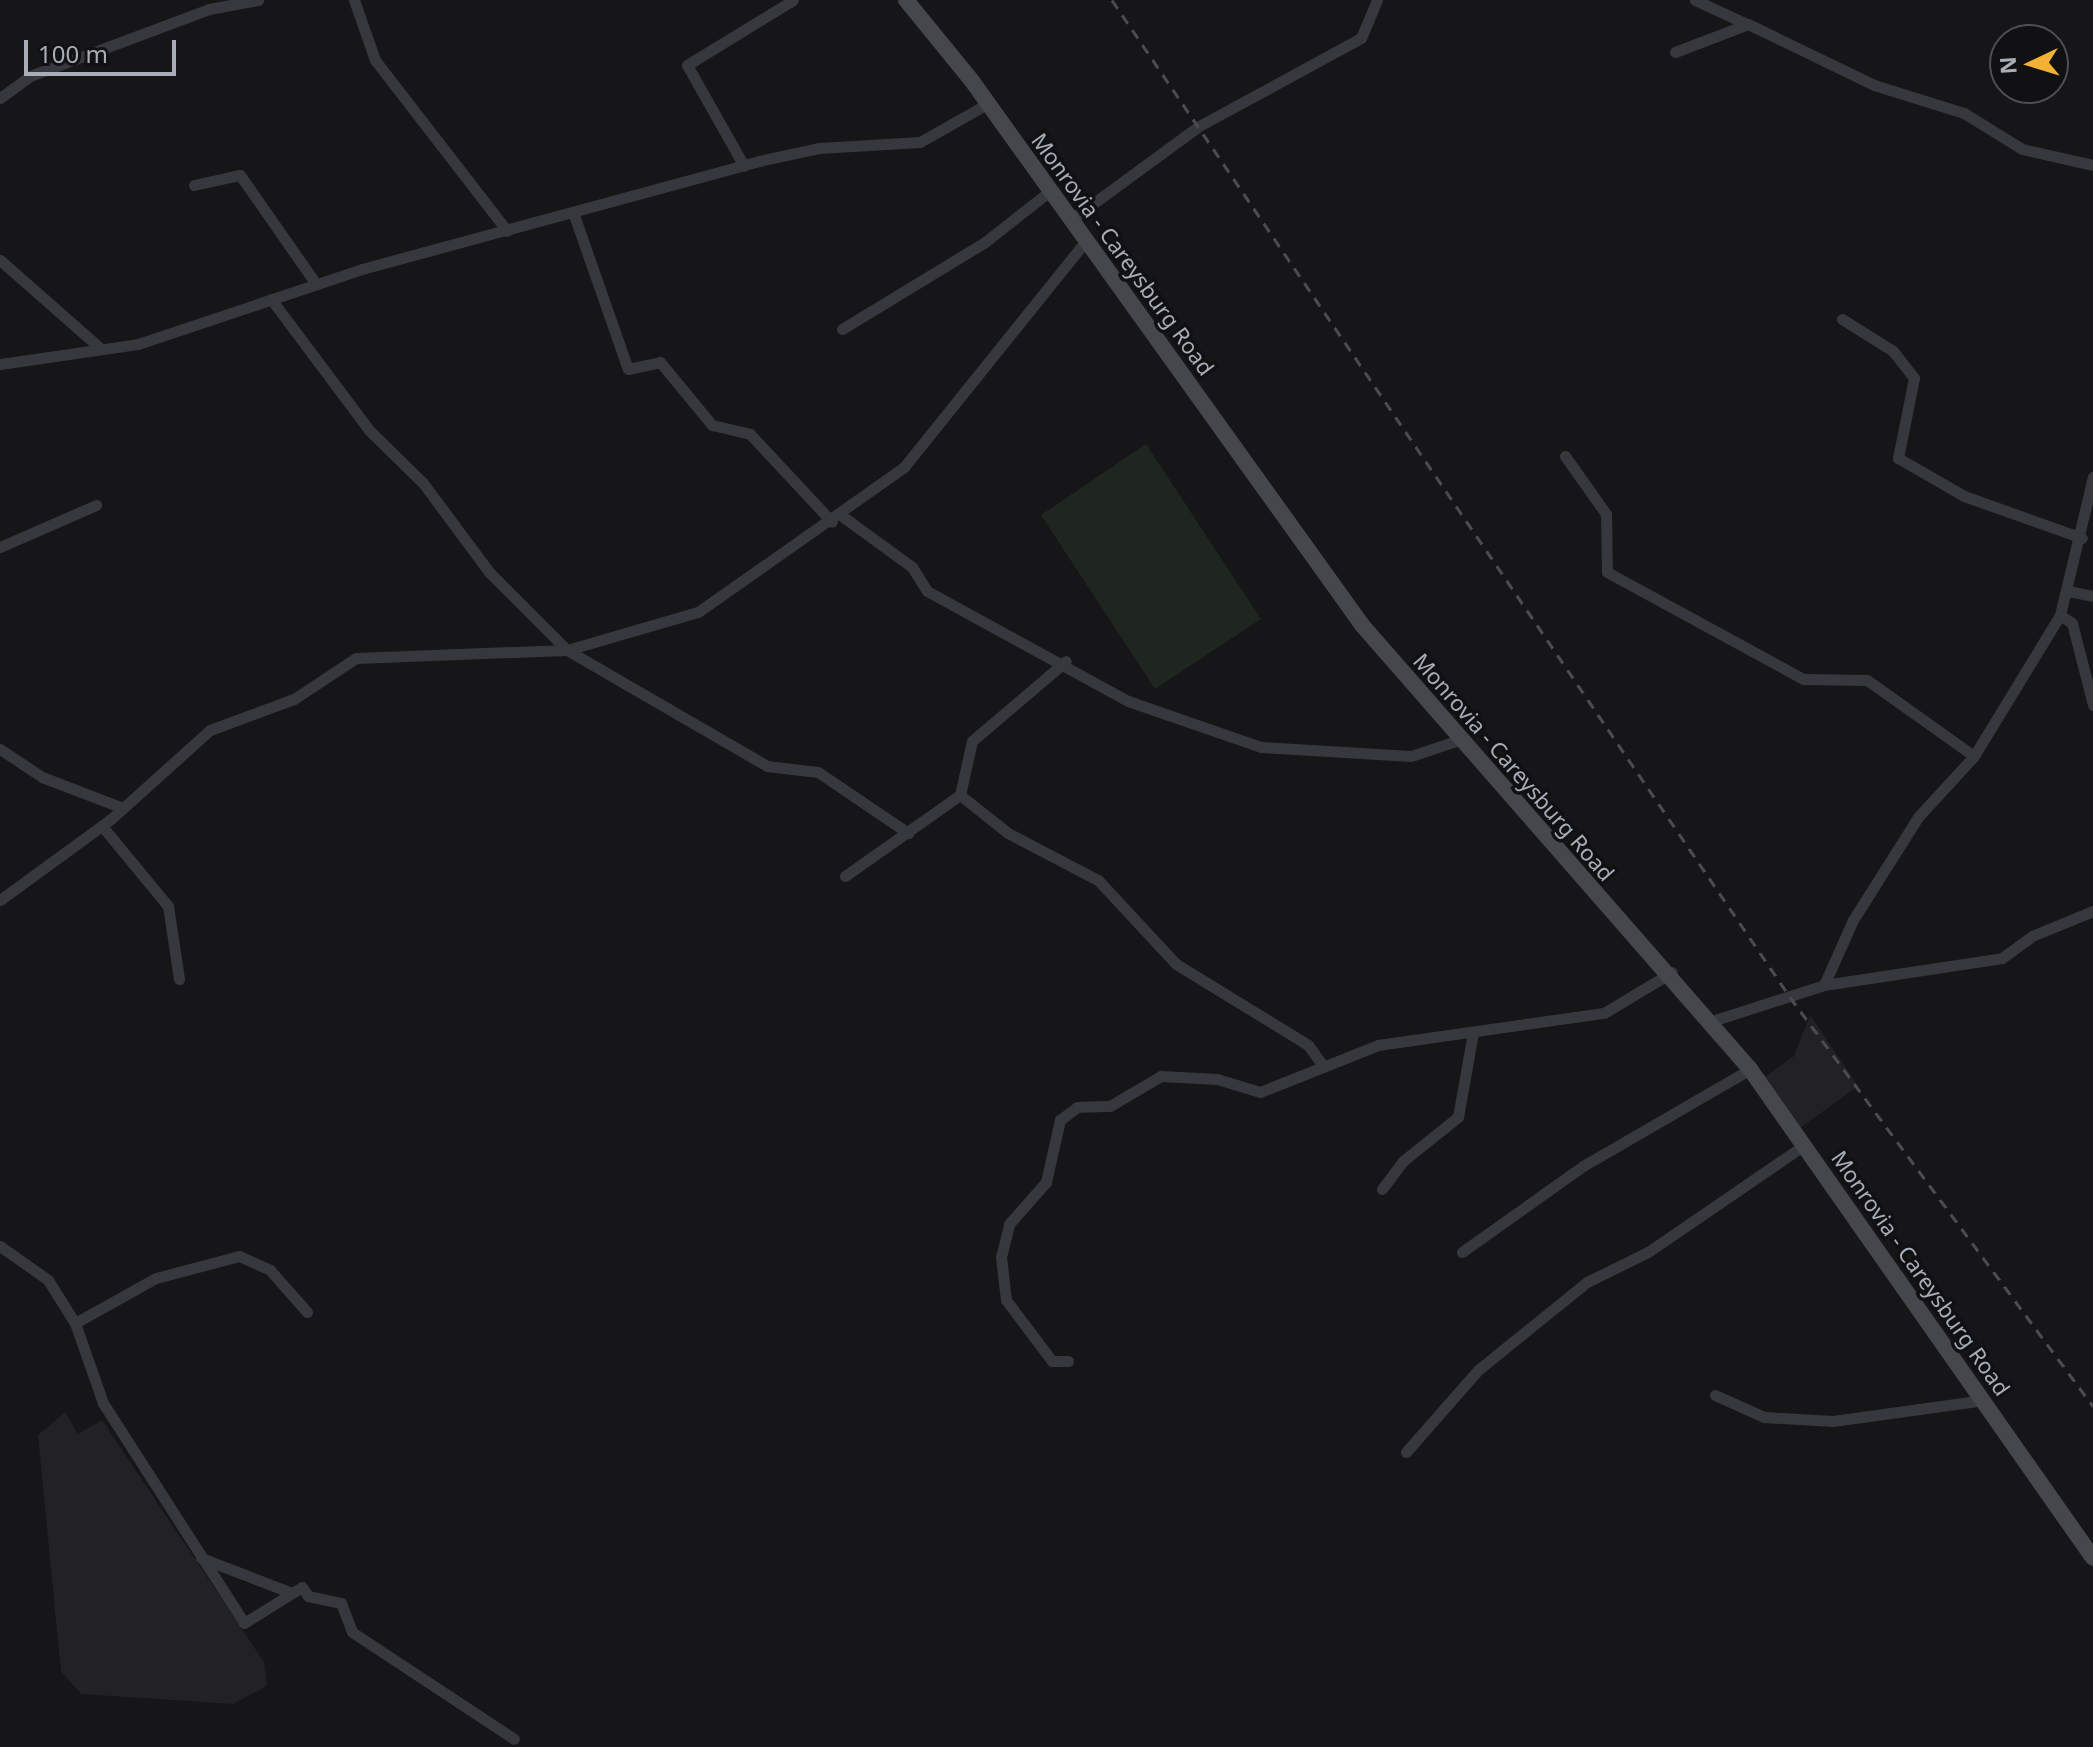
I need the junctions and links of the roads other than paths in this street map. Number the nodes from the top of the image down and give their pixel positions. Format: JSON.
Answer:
{"nodes":[{"id":1,"x":258,"y":0,"type":"edge"},
{"id":2,"x":354,"y":0,"type":"edge"},
{"id":3,"x":793,"y":0,"type":"edge"},
{"id":4,"x":906,"y":0,"type":"edge"},
{"id":5,"x":1377,"y":0,"type":"edge"},
{"id":6,"x":1695,"y":0,"type":"edge"},
{"id":7,"x":1748,"y":24,"type":"junction"},
{"id":8,"x":1675,"y":52,"type":"dead end"},
{"id":9,"x":0,"y":98,"type":"edge"},
{"id":10,"x":987,"y":104,"type":"junction"},
{"id":11,"x":2093,"y":165,"type":"edge"},
{"id":12,"x":744,"y":166,"type":"junction"},
{"id":13,"x":194,"y":185,"type":"dead end"},
{"id":14,"x":1050,"y":191,"type":"junction"},
{"id":15,"x":574,"y":215,"type":"junction"},
{"id":16,"x":1072,"y":219,"type":"junction"},
{"id":17,"x":507,"y":231,"type":"junction"},
{"id":18,"x":1087,"y":239,"type":"junction"},
{"id":19,"x":0,"y":260,"type":"edge"},
{"id":20,"x":316,"y":284,"type":"junction"},
{"id":21,"x":271,"y":299,"type":"junction"},
{"id":22,"x":1842,"y":319,"type":"dead end"},
{"id":23,"x":842,"y":329,"type":"dead end"},
{"id":24,"x":100,"y":348,"type":"junction"},
{"id":25,"x":0,"y":364,"type":"edge"},
{"id":26,"x":1565,"y":456,"type":"dead end"},
{"id":27,"x":2093,"y":477,"type":"edge"},
{"id":28,"x":96,"y":505,"type":"dead end"},
{"id":29,"x":837,"y":519,"type":"junction"},
{"id":30,"x":2082,"y":538,"type":"junction"},
{"id":31,"x":0,"y":547,"type":"edge"},
{"id":32,"x":2068,"y":591,"type":"junction"},
{"id":33,"x":2093,"y":596,"type":"edge"},
{"id":34,"x":2060,"y":615,"type":"junction"},
{"id":35,"x":567,"y":650,"type":"junction"},
{"id":36,"x":1066,"y":661,"type":"junction"},
{"id":37,"x":2092,"y":699,"type":"edge"},
{"id":38,"x":1459,"y":740,"type":"junction"},
{"id":39,"x":0,"y":749,"type":"edge"},
{"id":40,"x":1974,"y":756,"type":"junction"},
{"id":41,"x":960,"y":795,"type":"junction"},
{"id":42,"x":123,"y":808,"type":"junction"},
{"id":43,"x":102,"y":826,"type":"junction"},
{"id":44,"x":908,"y":833,"type":"junction"},
{"id":45,"x":845,"y":876,"type":"dead end"},
{"id":46,"x":0,"y":900,"type":"edge"},
{"id":47,"x":2093,"y":911,"type":"edge"},
{"id":48,"x":1672,"y":972,"type":"junction"},
{"id":49,"x":179,"y":979,"type":"dead end"},
{"id":50,"x":1824,"y":985,"type":"junction"},
{"id":51,"x":1712,"y":1021,"type":"junction"},
{"id":52,"x":1473,"y":1033,"type":"junction"},
{"id":53,"x":1323,"y":1066,"type":"junction"},
{"id":54,"x":1750,"y":1069,"type":"junction"},
{"id":55,"x":1803,"y":1146,"type":"junction"},
{"id":56,"x":1382,"y":1189,"type":"dead end"},
{"id":57,"x":0,"y":1246,"type":"edge"},
{"id":58,"x":1462,"y":1252,"type":"dead end"},
{"id":59,"x":307,"y":1312,"type":"dead end"},
{"id":60,"x":75,"y":1323,"type":"junction"},
{"id":61,"x":1068,"y":1361,"type":"dead end"},
{"id":62,"x":1715,"y":1395,"type":"dead end"},
{"id":63,"x":1985,"y":1400,"type":"junction"},
{"id":64,"x":1406,"y":1452,"type":"dead end"},
{"id":65,"x":201,"y":1558,"type":"junction"},
{"id":66,"x":2093,"y":1558,"type":"edge"},
{"id":67,"x":292,"y":1593,"type":"junction"},
{"id":68,"x":514,"y":1739,"type":"dead end"}],
"edges":[{"from":1,"to":9,"type":"street"},
{"from":2,"to":17,"type":"street"},
{"from":3,"to":12,"type":"street"},
{"from":4,"to":10,"type":"main road","name":"Monrovia - Careysburg Road"},
{"from":5,"to":16,"type":"street"},
{"from":6,"to":7,"type":"street"},
{"from":7,"to":8,"type":"street"},
{"from":7,"to":11,"type":"street"},
{"from":10,"to":12,"type":"street"},
{"from":10,"to":14,"type":"main road","name":"Monrovia - Careysburg Road"},
{"from":12,"to":15,"type":"street"},
{"from":13,"to":20,"type":"street"},
{"from":14,"to":16,"type":"main road","name":"Monrovia - Careysburg Road"},
{"from":14,"to":23,"type":"street"},
{"from":15,"to":17,"type":"street"},
{"from":15,"to":29,"type":"street"},
{"from":16,"to":18,"type":"main road","name":"Monrovia - Careysburg Road"},
{"from":17,"to":20,"type":"street"},
{"from":18,"to":29,"type":"street"},
{"from":18,"to":38,"type":"main road","name":"Monrovia - Careysburg Road"},
{"from":19,"to":24,"type":"street"},
{"from":20,"to":21,"type":"street"},
{"from":21,"to":24,"type":"street"},
{"from":21,"to":35,"type":"street"},
{"from":22,"to":30,"type":"street"},
{"from":24,"to":25,"type":"street"},
{"from":26,"to":40,"type":"street"},
{"from":27,"to":30,"type":"street"},
{"from":28,"to":31,"type":"street"},
{"from":29,"to":35,"type":"street"},
{"from":29,"to":36,"type":"street"},
{"from":30,"to":32,"type":"street"},
{"from":32,"to":33,"type":"street"},
{"from":32,"to":34,"type":"street"},
{"from":34,"to":37,"type":"street"},
{"from":34,"to":40,"type":"street"},
{"from":35,"to":42,"type":"street"},
{"from":35,"to":44,"type":"street"},
{"from":36,"to":38,"type":"street"},
{"from":36,"to":41,"type":"street"},
{"from":38,"to":48,"type":"main road","name":"Monrovia - Careysburg Road"},
{"from":39,"to":42,"type":"street"},
{"from":40,"to":50,"type":"street"},
{"from":41,"to":44,"type":"street"},
{"from":41,"to":53,"type":"street"},
{"from":42,"to":43,"type":"street"},
{"from":43,"to":46,"type":"street"},
{"from":43,"to":49,"type":"street"},
{"from":44,"to":45,"type":"street"},
{"from":47,"to":50,"type":"street"},
{"from":48,"to":51,"type":"main road","name":"Monrovia - Careysburg Road"},
{"from":48,"to":52,"type":"street"},
{"from":50,"to":51,"type":"street"},
{"from":51,"to":54,"type":"main road","name":"Monrovia - Careysburg Road"},
{"from":52,"to":53,"type":"street"},
{"from":52,"to":56,"type":"street"},
{"from":53,"to":61,"type":"street"},
{"from":54,"to":55,"type":"main road","name":"Monrovia - Careysburg Road"},
{"from":54,"to":58,"type":"street"},
{"from":55,"to":63,"type":"main road","name":"Monrovia - Careysburg Road"},
{"from":55,"to":64,"type":"street"},
{"from":57,"to":60,"type":"street"},
{"from":59,"to":60,"type":"street"},
{"from":60,"to":65,"type":"street"},
{"from":62,"to":63,"type":"street"},
{"from":63,"to":66,"type":"main road","name":"Monrovia - Careysburg Road"},
{"from":65,"to":67,"type":"street"},
{"from":65,"to":67,"type":"street"},
{"from":67,"to":68,"type":"street"}]}
